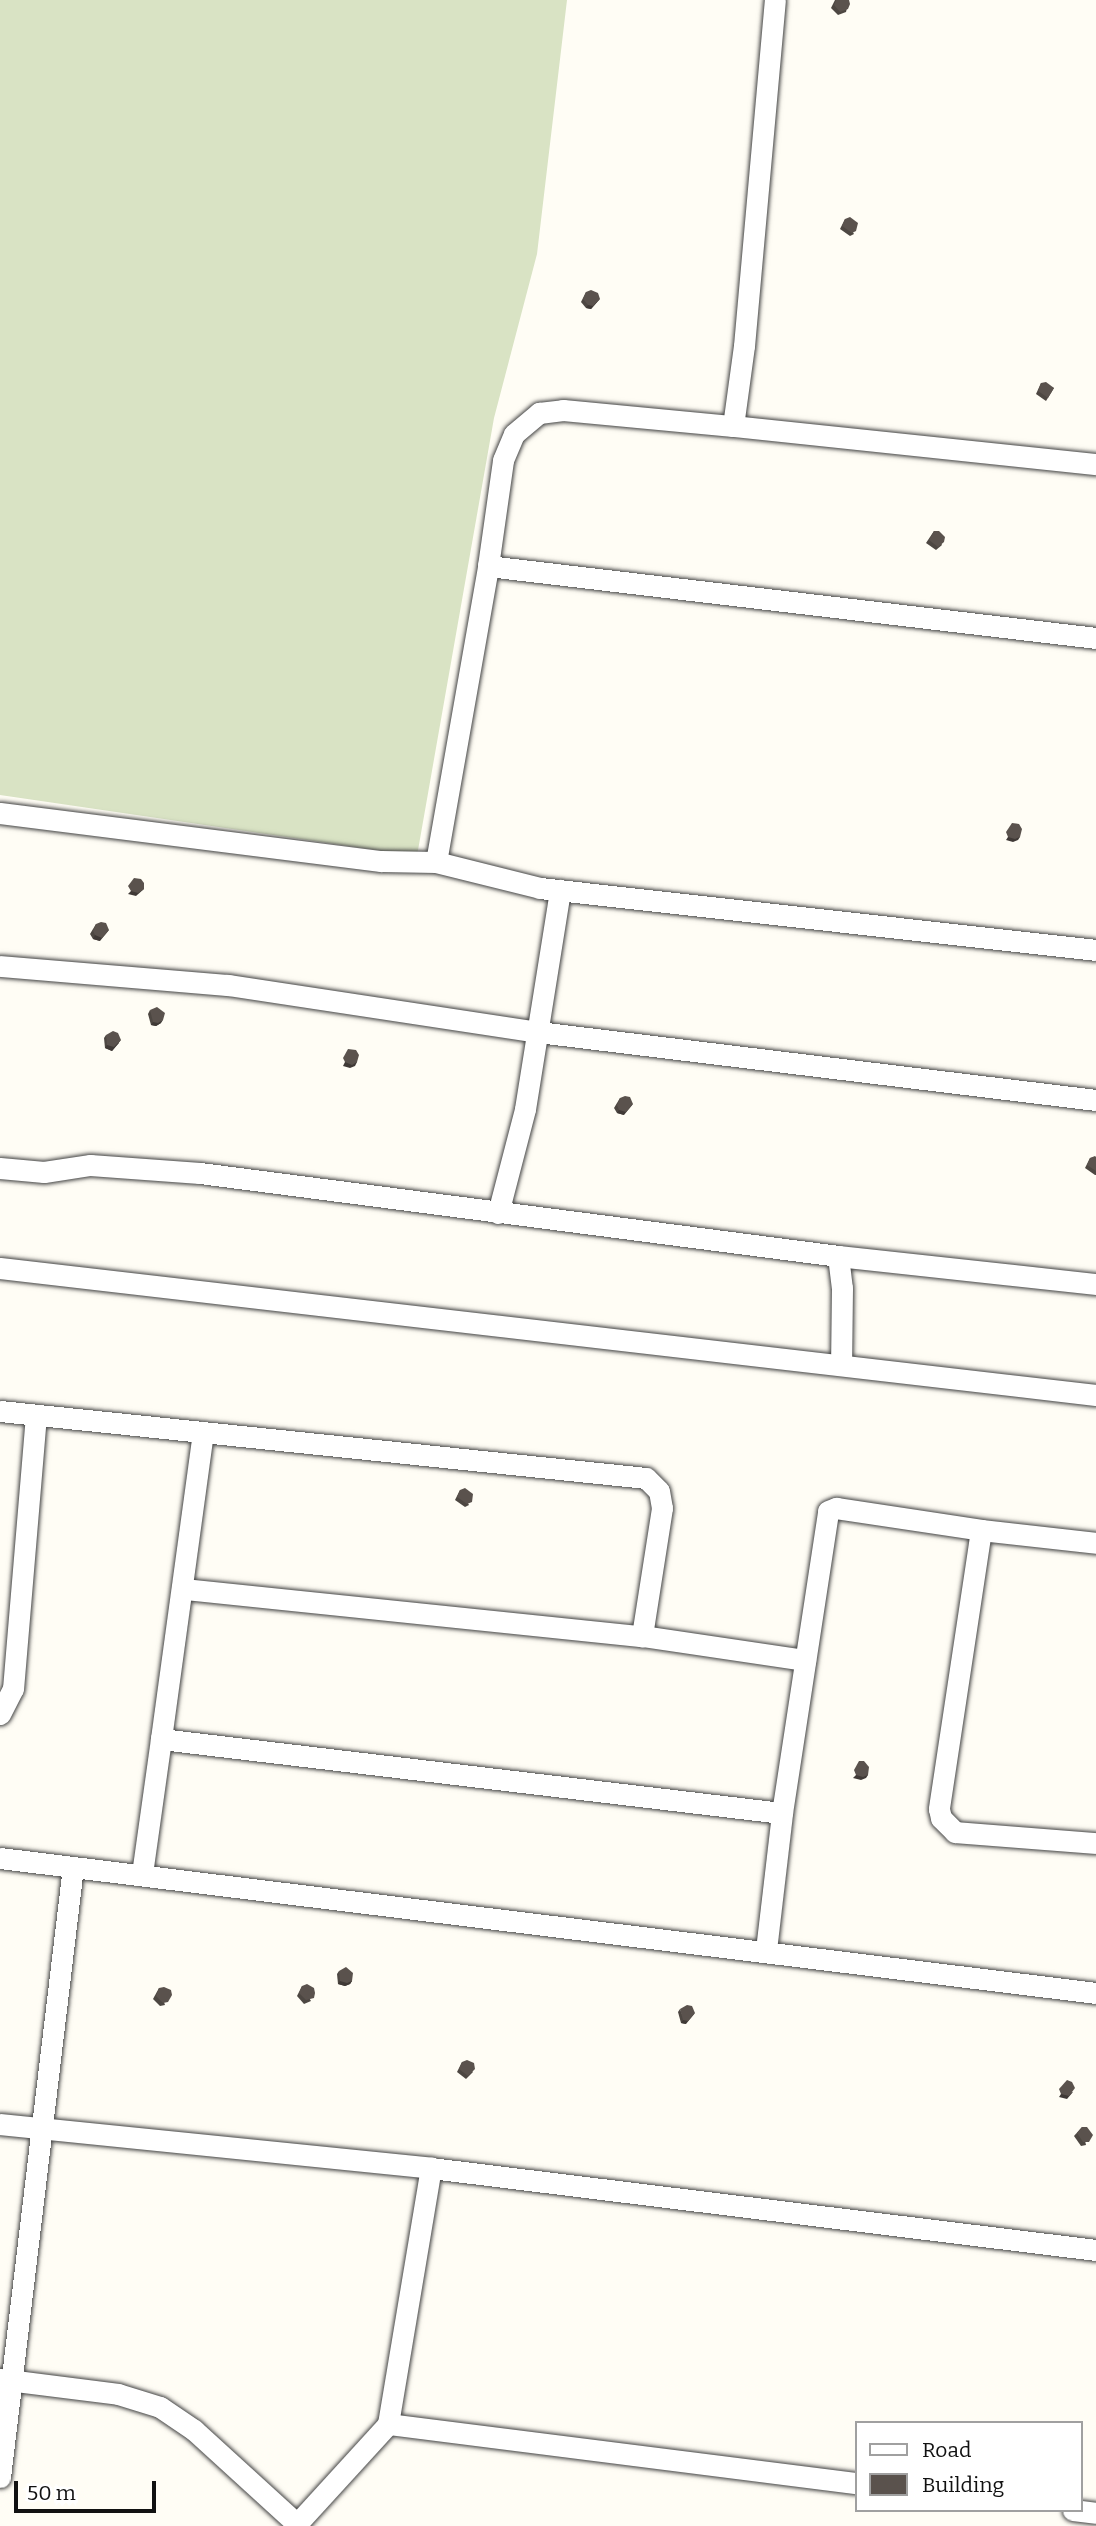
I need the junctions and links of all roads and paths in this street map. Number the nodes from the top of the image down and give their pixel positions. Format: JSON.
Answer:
{"nodes":[{"id":1,"x":775,"y":0,"type":"edge"},
{"id":2,"x":733,"y":426,"type":"junction"},
{"id":3,"x":1096,"y":464,"type":"edge"},
{"id":4,"x":488,"y":566,"type":"junction"},
{"id":5,"x":1096,"y":638,"type":"edge"},
{"id":6,"x":0,"y":813,"type":"edge"},
{"id":7,"x":436,"y":862,"type":"junction"},
{"id":8,"x":560,"y":890,"type":"junction"},
{"id":9,"x":1096,"y":950,"type":"edge"},
{"id":10,"x":0,"y":966,"type":"edge"},
{"id":11,"x":538,"y":1032,"type":"junction"},
{"id":12,"x":1096,"y":1100,"type":"edge"},
{"id":13,"x":0,"y":1168,"type":"edge"},
{"id":14,"x":498,"y":1213,"type":"junction"},
{"id":15,"x":838,"y":1256,"type":"junction"},
{"id":16,"x":0,"y":1268,"type":"edge"},
{"id":17,"x":1096,"y":1284,"type":"edge"},
{"id":18,"x":841,"y":1365,"type":"junction"},
{"id":19,"x":1096,"y":1395,"type":"edge"},
{"id":20,"x":0,"y":1411,"type":"edge"},
{"id":21,"x":36,"y":1415,"type":"junction"},
{"id":22,"x":203,"y":1432,"type":"junction"},
{"id":23,"x":981,"y":1530,"type":"junction"},
{"id":24,"x":1096,"y":1542,"type":"edge"},
{"id":25,"x":184,"y":1589,"type":"junction"},
{"id":26,"x":642,"y":1636,"type":"junction"},
{"id":27,"x":805,"y":1660,"type":"junction"},
{"id":28,"x":0,"y":1714,"type":"edge"},
{"id":29,"x":160,"y":1739,"type":"junction"},
{"id":30,"x":782,"y":1813,"type":"junction"},
{"id":31,"x":1096,"y":1843,"type":"edge"},
{"id":32,"x":0,"y":1858,"type":"edge"},
{"id":33,"x":73,"y":1867,"type":"junction"},
{"id":34,"x":142,"y":1874,"type":"junction"},
{"id":35,"x":766,"y":1950,"type":"junction"},
{"id":36,"x":1096,"y":1993,"type":"edge"},
{"id":37,"x":0,"y":2124,"type":"edge"},
{"id":38,"x":44,"y":2129,"type":"junction"},
{"id":39,"x":431,"y":2168,"type":"junction"},
{"id":40,"x":1096,"y":2250,"type":"edge"},
{"id":41,"x":6,"y":2380,"type":"edge"},
{"id":42,"x":388,"y":2424,"type":"junction"},
{"id":43,"x":0,"y":2477,"type":"edge"},
{"id":44,"x":855,"y":2483,"type":"edge"},
{"id":45,"x":297,"y":2525,"type":"edge"}],
"edges":[{"from":1,"to":2,"type":"street"},
{"from":2,"to":3,"type":"street"},
{"from":2,"to":4,"type":"street"},
{"from":4,"to":5,"type":"street"},
{"from":4,"to":7,"type":"street"},
{"from":6,"to":7,"type":"street"},
{"from":7,"to":8,"type":"street"},
{"from":8,"to":9,"type":"street"},
{"from":8,"to":11,"type":"street"},
{"from":10,"to":11,"type":"street"},
{"from":11,"to":12,"type":"street"},
{"from":11,"to":14,"type":"street"},
{"from":13,"to":14,"type":"street"},
{"from":14,"to":15,"type":"street"},
{"from":15,"to":17,"type":"street"},
{"from":15,"to":18,"type":"street"},
{"from":16,"to":18,"type":"street"},
{"from":18,"to":19,"type":"street"},
{"from":20,"to":21,"type":"street"},
{"from":21,"to":22,"type":"street"},
{"from":21,"to":28,"type":"street"},
{"from":22,"to":25,"type":"street"},
{"from":22,"to":26,"type":"street"},
{"from":23,"to":24,"type":"street"},
{"from":23,"to":27,"type":"street"},
{"from":23,"to":31,"type":"street"},
{"from":25,"to":26,"type":"street"},
{"from":25,"to":29,"type":"street"},
{"from":26,"to":27,"type":"street"},
{"from":27,"to":30,"type":"street"},
{"from":29,"to":30,"type":"street"},
{"from":29,"to":34,"type":"street"},
{"from":30,"to":35,"type":"street"},
{"from":32,"to":33,"type":"street"},
{"from":33,"to":34,"type":"street"},
{"from":33,"to":38,"type":"street"},
{"from":34,"to":35,"type":"street"},
{"from":35,"to":36,"type":"street"},
{"from":37,"to":38,"type":"street"},
{"from":38,"to":39,"type":"street"},
{"from":38,"to":41,"type":"street"},
{"from":39,"to":40,"type":"street"},
{"from":39,"to":42,"type":"street"},
{"from":41,"to":43,"type":"street"},
{"from":41,"to":45,"type":"street"},
{"from":42,"to":44,"type":"street"},
{"from":42,"to":45,"type":"street"}]}
